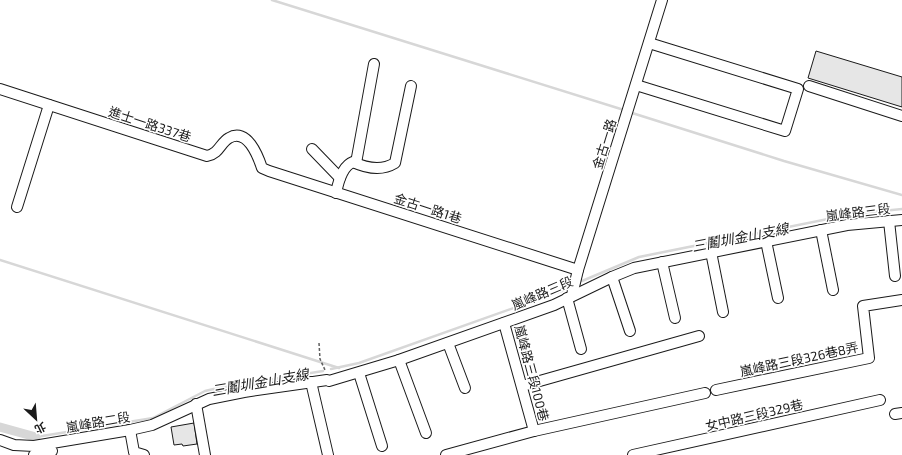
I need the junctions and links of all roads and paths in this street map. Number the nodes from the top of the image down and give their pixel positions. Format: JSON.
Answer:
{"nodes":[{"id":1,"x":662,"y":0,"type":"edge"},
{"id":2,"x":649,"y":43,"type":"junction"},
{"id":3,"x":374,"y":64,"type":"dead end"},
{"id":4,"x":636,"y":85,"type":"junction"},
{"id":5,"x":411,"y":86,"type":"dead end"},
{"id":6,"x":808,"y":86,"type":"dead end"},
{"id":7,"x":0,"y":89,"type":"edge"},
{"id":8,"x":49,"y":105,"type":"junction"},
{"id":9,"x":902,"y":116,"type":"edge"},
{"id":10,"x":312,"y":150,"type":"dead end"},
{"id":11,"x":356,"y":163,"type":"junction"},
{"id":12,"x":269,"y":171,"type":"joint"},
{"id":13,"x":340,"y":178,"type":"junction"},
{"id":14,"x":336,"y":192,"type":"junction"},
{"id":15,"x":17,"y":207,"type":"dead end"},
{"id":16,"x":902,"y":220,"type":"edge"},
{"id":17,"x":889,"y":221,"type":"junction"},
{"id":18,"x":821,"y":230,"type":"junction"},
{"id":19,"x":766,"y":241,"type":"junction"},
{"id":20,"x":711,"y":252,"type":"junction"},
{"id":21,"x":662,"y":262,"type":"junction"},
{"id":22,"x":578,"y":270,"type":"junction"},
{"id":23,"x":895,"y":276,"type":"dead end"},
{"id":24,"x":612,"y":277,"type":"junction"},
{"id":25,"x":833,"y":290,"type":"dead end"},
{"id":26,"x":570,"y":297,"type":"junction"},
{"id":27,"x":778,"y":298,"type":"dead end"},
{"id":28,"x":902,"y":300,"type":"edge"},
{"id":29,"x":723,"y":312,"type":"dead end"},
{"id":30,"x":675,"y":318,"type":"dead end"},
{"id":31,"x":504,"y":323,"type":"junction"},
{"id":32,"x":630,"y":331,"type":"dead end"},
{"id":33,"x":699,"y":336,"type":"dead end"},
{"id":34,"x":319,"y":343,"type":"dead end"},
{"id":35,"x":448,"y":343,"type":"junction"},
{"id":36,"x":581,"y":349,"type":"dead end"},
{"id":37,"x":400,"y":360,"type":"junction"},
{"id":38,"x":359,"y":373,"type":"junction"},
{"id":39,"x":329,"y":381,"type":"junction"},
{"id":40,"x":311,"y":382,"type":"junction"},
{"id":41,"x":522,"y":386,"type":"junction"},
{"id":42,"x":464,"y":388,"type":"dead end"},
{"id":43,"x":716,"y":390,"type":"dead end"},
{"id":44,"x":705,"y":393,"type":"dead end"},
{"id":45,"x":880,"y":400,"type":"dead end"},
{"id":46,"x":196,"y":404,"type":"junction"},
{"id":47,"x":130,"y":430,"type":"junction"},
{"id":48,"x":534,"y":431,"type":"junction"},
{"id":49,"x":426,"y":433,"type":"dead end"},
{"id":50,"x":0,"y":440,"type":"edge"},
{"id":51,"x":382,"y":446,"type":"dead end"},
{"id":52,"x":52,"y":450,"type":"edge"},
{"id":53,"x":34,"y":455,"type":"edge"},
{"id":54,"x":144,"y":455,"type":"edge"},
{"id":55,"x":205,"y":455,"type":"edge"},
{"id":56,"x":328,"y":455,"type":"edge"},
{"id":57,"x":446,"y":455,"type":"edge"},
{"id":58,"x":633,"y":455,"type":"edge"}],
"edges":[{"from":1,"to":2,"type":"street","name":"金古一路"},
{"from":2,"to":4,"type":"street","name":"金古一路"},
{"from":2,"to":4,"type":"street"},
{"from":3,"to":11,"type":"street"},
{"from":4,"to":22,"type":"street","name":"金古一路"},
{"from":5,"to":11,"type":"street"},
{"from":6,"to":9,"type":"street"},
{"from":7,"to":8,"type":"street","name":"進士一路337巷"},
{"from":8,"to":12,"type":"street","name":"進士一路337巷"},
{"from":8,"to":15,"type":"street"},
{"from":10,"to":13,"type":"street"},
{"from":11,"to":13,"type":"street"},
{"from":12,"to":14,"type":"street","name":"金古一路1巷"},
{"from":13,"to":14,"type":"street"},
{"from":14,"to":22,"type":"street","name":"金古一路1巷"},
{"from":16,"to":17,"type":"street","name":"嵐峰路三段"},
{"from":17,"to":18,"type":"street","name":"嵐峰路三段"},
{"from":17,"to":23,"type":"street"},
{"from":18,"to":19,"type":"street","name":"嵐峰路三段"},
{"from":18,"to":25,"type":"street"},
{"from":19,"to":20,"type":"street","name":"嵐峰路三段"},
{"from":19,"to":27,"type":"street"},
{"from":20,"to":21,"type":"street","name":"嵐峰路三段"},
{"from":20,"to":29,"type":"street"},
{"from":21,"to":24,"type":"street","name":"嵐峰路三段"},
{"from":21,"to":30,"type":"street"},
{"from":22,"to":26,"type":"street","name":"金古一路"},
{"from":24,"to":26,"type":"street","name":"嵐峰路三段"},
{"from":24,"to":32,"type":"street"},
{"from":26,"to":31,"type":"street","name":"嵐峰路三段"},
{"from":26,"to":36,"type":"street"},
{"from":28,"to":43,"type":"street","name":"嵐峰路三段326巷8弄"},
{"from":31,"to":35,"type":"street","name":"嵐峰路三段"},
{"from":31,"to":41,"type":"street","name":"嵐峰路三段100巷"},
{"from":33,"to":41,"type":"street"},
{"from":34,"to":39,"type":"path"},
{"from":35,"to":37,"type":"street","name":"嵐峰路三段"},
{"from":35,"to":42,"type":"street"},
{"from":37,"to":38,"type":"street","name":"嵐峰路三段"},
{"from":37,"to":49,"type":"street"},
{"from":38,"to":39,"type":"street","name":"嵐峰路三段"},
{"from":38,"to":51,"type":"street"},
{"from":39,"to":40,"type":"street","name":"嵐峰路三段"},
{"from":40,"to":46,"type":"street","name":"嵐峰路三段"},
{"from":40,"to":56,"type":"street"},
{"from":41,"to":48,"type":"street","name":"嵐峰路三段100巷"},
{"from":44,"to":48,"type":"street"},
{"from":45,"to":58,"type":"street","name":"女中路三段329巷"},
{"from":46,"to":47,"type":"street","name":"嵐峰路二段"},
{"from":46,"to":55,"type":"street"},
{"from":47,"to":52,"type":"street","name":"嵐峰路二段"},
{"from":47,"to":54,"type":"street"},
{"from":48,"to":57,"type":"street"},
{"from":50,"to":52,"type":"street","name":"嵐峰路二段"},
{"from":52,"to":53,"type":"street"}]}
